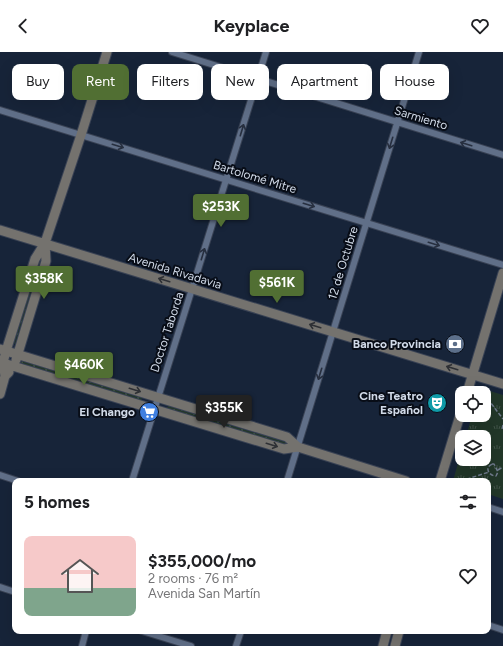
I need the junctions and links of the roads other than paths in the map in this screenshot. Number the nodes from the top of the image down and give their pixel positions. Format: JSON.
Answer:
{"nodes":[{"id":1,"x":106,"y":52,"type":"edge"},
{"id":2,"x":172,"y":52,"type":"edge"},
{"id":3,"x":266,"y":52,"type":"edge"},
{"id":4,"x":419,"y":52,"type":"edge"},
{"id":5,"x":211,"y":64,"type":"edge"},
{"id":6,"x":262,"y":64,"type":"edge"},
{"id":7,"x":269,"y":83,"type":"edge"},
{"id":8,"x":251,"y":100,"type":"edge"},
{"id":9,"x":0,"y":110,"type":"edge"},
{"id":10,"x":398,"y":123,"type":"junction"},
{"id":11,"x":81,"y":135,"type":"junction"},
{"id":12,"x":503,"y":155,"type":"edge"},
{"id":13,"x":227,"y":180,"type":"junction"},
{"id":14,"x":367,"y":223,"type":"junction"},
{"id":15,"x":0,"y":230,"type":"edge"},
{"id":16,"x":44,"y":243,"type":"junction"},
{"id":17,"x":503,"y":265,"type":"edge"},
{"id":18,"x":503,"y":273,"type":"edge"},
{"id":19,"x":192,"y":289,"type":"junction"},
{"id":20,"x":333,"y":332,"type":"junction"},
{"id":21,"x":3,"y":350,"type":"edge"},
{"id":22,"x":17,"y":354,"type":"junction"},
{"id":23,"x":2,"y":362,"type":"edge"},
{"id":24,"x":14,"y":366,"type":"junction"},
{"id":25,"x":472,"y":375,"type":"junction"},
{"id":26,"x":5,"y":376,"type":"junction"},
{"id":27,"x":503,"y":384,"type":"edge"},
{"id":28,"x":469,"y":386,"type":"edge"},
{"id":29,"x":0,"y":394,"type":"edge"},
{"id":30,"x":158,"y":398,"type":"junction"},
{"id":31,"x":154,"y":409,"type":"junction"},
{"id":32,"x":458,"y":422,"type":"edge"},
{"id":33,"x":298,"y":447,"type":"junction"},
{"id":34,"x":0,"y":475,"type":"edge"},
{"id":35,"x":133,"y":478,"type":"edge"},
{"id":36,"x":288,"y":478,"type":"edge"},
{"id":37,"x":396,"y":478,"type":"edge"},
{"id":38,"x":441,"y":478,"type":"edge"},
{"id":39,"x":12,"y":479,"type":"edge"},
{"id":40,"x":491,"y":508,"type":"edge"},
{"id":41,"x":503,"y":512,"type":"edge"},
{"id":42,"x":0,"y":588,"type":"edge"},
{"id":43,"x":12,"y":591,"type":"edge"},
{"id":44,"x":491,"y":626,"type":"edge"},
{"id":45,"x":503,"y":630,"type":"edge"},
{"id":46,"x":85,"y":634,"type":"edge"},
{"id":47,"x":152,"y":634,"type":"edge"},
{"id":48,"x":240,"y":634,"type":"edge"},
{"id":49,"x":386,"y":634,"type":"edge"},
{"id":50,"x":398,"y":634,"type":"edge"},
{"id":51,"x":82,"y":646,"type":"edge"},
{"id":52,"x":191,"y":646,"type":"edge"},
{"id":53,"x":236,"y":646,"type":"edge"},
{"id":54,"x":383,"y":646,"type":"edge"},
{"id":55,"x":395,"y":646,"type":"edge"}],
"edges":[{"from":1,"to":11,"type":"main road"},
{"from":2,"to":5,"type":"street","name":"Sarmiento"},
{"from":3,"to":6,"type":"street","name":"Doctor Taborda"},
{"from":4,"to":10,"type":"street","name":"12 de Octubre"},
{"from":7,"to":10,"type":"street","name":"Sarmiento"},
{"from":13,"to":8,"type":"street","name":"Doctor Taborda","one_way":true},
{"from":9,"to":11,"type":"street","name":"Bartolomé Mitre"},
{"from":12,"to":10,"type":"street","name":"Sarmiento","one_way":true},
{"from":10,"to":14,"type":"street","name":"12 de Octubre","one_way":true},
{"from":11,"to":13,"type":"street","name":"Bartolomé Mitre","one_way":true},
{"from":11,"to":16,"type":"main road"},
{"from":13,"to":14,"type":"street","name":"Bartolomé Mitre","one_way":true},
{"from":19,"to":13,"type":"street","name":"Doctor Taborda","one_way":true},
{"from":14,"to":17,"type":"street","name":"Bartolomé Mitre","one_way":true},
{"from":14,"to":20,"type":"street","name":"12 de Octubre"},
{"from":15,"to":16,"type":"main road","name":"Avenida Rivadavia"},
{"from":19,"to":16,"type":"main road","name":"Avenida Rivadavia","one_way":true},
{"from":16,"to":21,"type":"main road"},
{"from":16,"to":22,"type":"main road"},
{"from":18,"to":25,"type":"main road"},
{"from":20,"to":19,"type":"main road","name":"Avenida Rivadavia","one_way":true},
{"from":19,"to":30,"type":"street","name":"Doctor Taborda"},
{"from":25,"to":20,"type":"main road","name":"Avenida Rivadavia","one_way":true},
{"from":20,"to":33,"type":"street","name":"12 de Octubre","one_way":true},
{"from":21,"to":22,"type":"main road"},
{"from":21,"to":23,"type":"main road"},
{"from":22,"to":24,"type":"main road"},
{"from":22,"to":30,"type":"main road","one_way":true},
{"from":23,"to":24,"type":"main road"},
{"from":23,"to":26,"type":"main road"},
{"from":24,"to":26,"type":"main road"},
{"from":24,"to":31,"type":"main road"},
{"from":25,"to":27,"type":"main road","name":"Avenida Rivadavia"},
{"from":25,"to":28,"type":"main road"},
{"from":26,"to":29,"type":"main road"},
{"from":30,"to":31,"type":"street","name":"Doctor Taborda"},
{"from":30,"to":33,"type":"main road"},
{"from":31,"to":33,"type":"main road","one_way":true},
{"from":31,"to":35,"type":"street","name":"Doctor Taborda"},
{"from":32,"to":38,"type":"main road"},
{"from":33,"to":36,"type":"street","name":"12 de Octubre"},
{"from":33,"to":37,"type":"main road"},
{"from":34,"to":39,"type":"street"},
{"from":40,"to":41,"type":"street"},
{"from":42,"to":43,"type":"street"},
{"from":44,"to":45,"type":"street"},
{"from":46,"to":51,"type":"street"},
{"from":47,"to":52,"type":"street"},
{"from":48,"to":53,"type":"street"},
{"from":49,"to":54,"type":"main road"},
{"from":50,"to":55,"type":"main road"}]}
